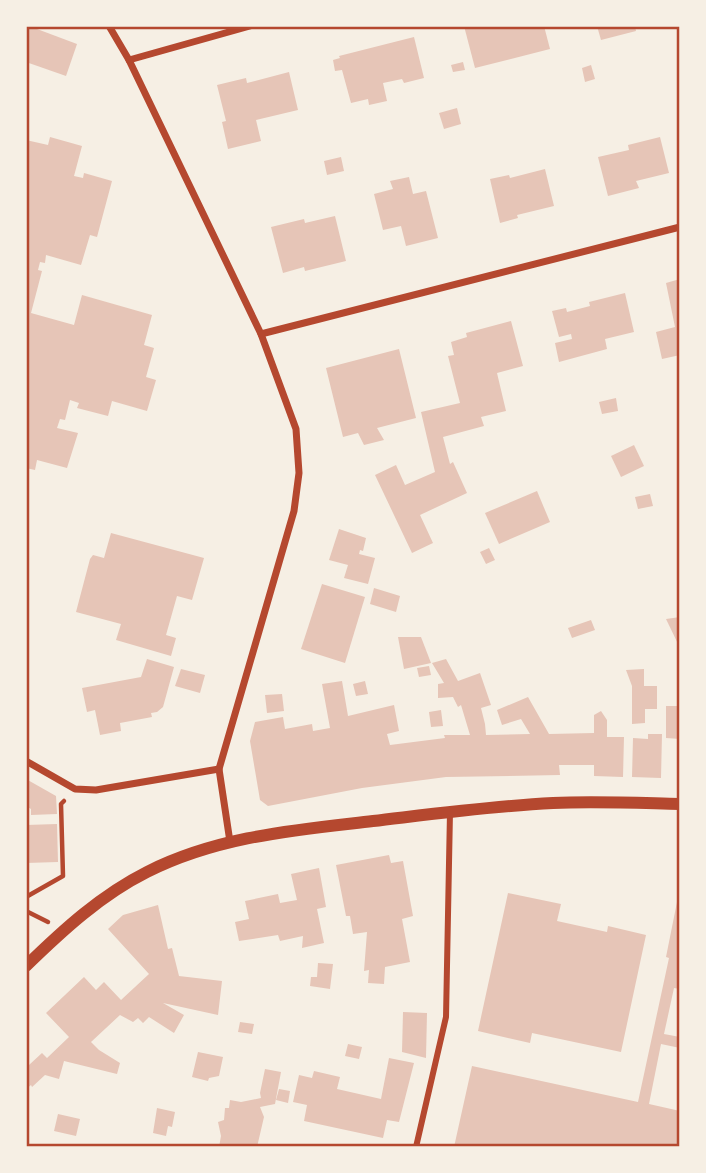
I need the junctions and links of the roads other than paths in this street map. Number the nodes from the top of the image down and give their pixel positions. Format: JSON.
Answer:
{"nodes":[{"id":1,"x":109,"y":26,"type":"edge"},
{"id":2,"x":250,"y":26,"type":"edge"},
{"id":3,"x":129,"y":60,"type":"junction"},
{"id":4,"x":680,"y":227,"type":"edge"},
{"id":5,"x":261,"y":334,"type":"junction"},
{"id":6,"x":26,"y":761,"type":"edge"},
{"id":7,"x":219,"y":769,"type":"junction"},
{"id":8,"x":680,"y":804,"type":"edge"},
{"id":9,"x":450,"y":812,"type":"junction"},
{"id":10,"x":230,"y":842,"type":"junction"},
{"id":11,"x":26,"y":966,"type":"edge"},
{"id":12,"x":416,"y":1147,"type":"edge"}],
"edges":[{"from":1,"to":3,"type":"street"},
{"from":2,"to":3,"type":"street"},
{"from":3,"to":5,"type":"street"},
{"from":4,"to":5,"type":"street"},
{"from":5,"to":7,"type":"street"},
{"from":6,"to":7,"type":"street"},
{"from":7,"to":10,"type":"street"},
{"from":8,"to":9,"type":"street"},
{"from":9,"to":10,"type":"street"},
{"from":9,"to":12,"type":"street"},
{"from":10,"to":11,"type":"street"}]}
